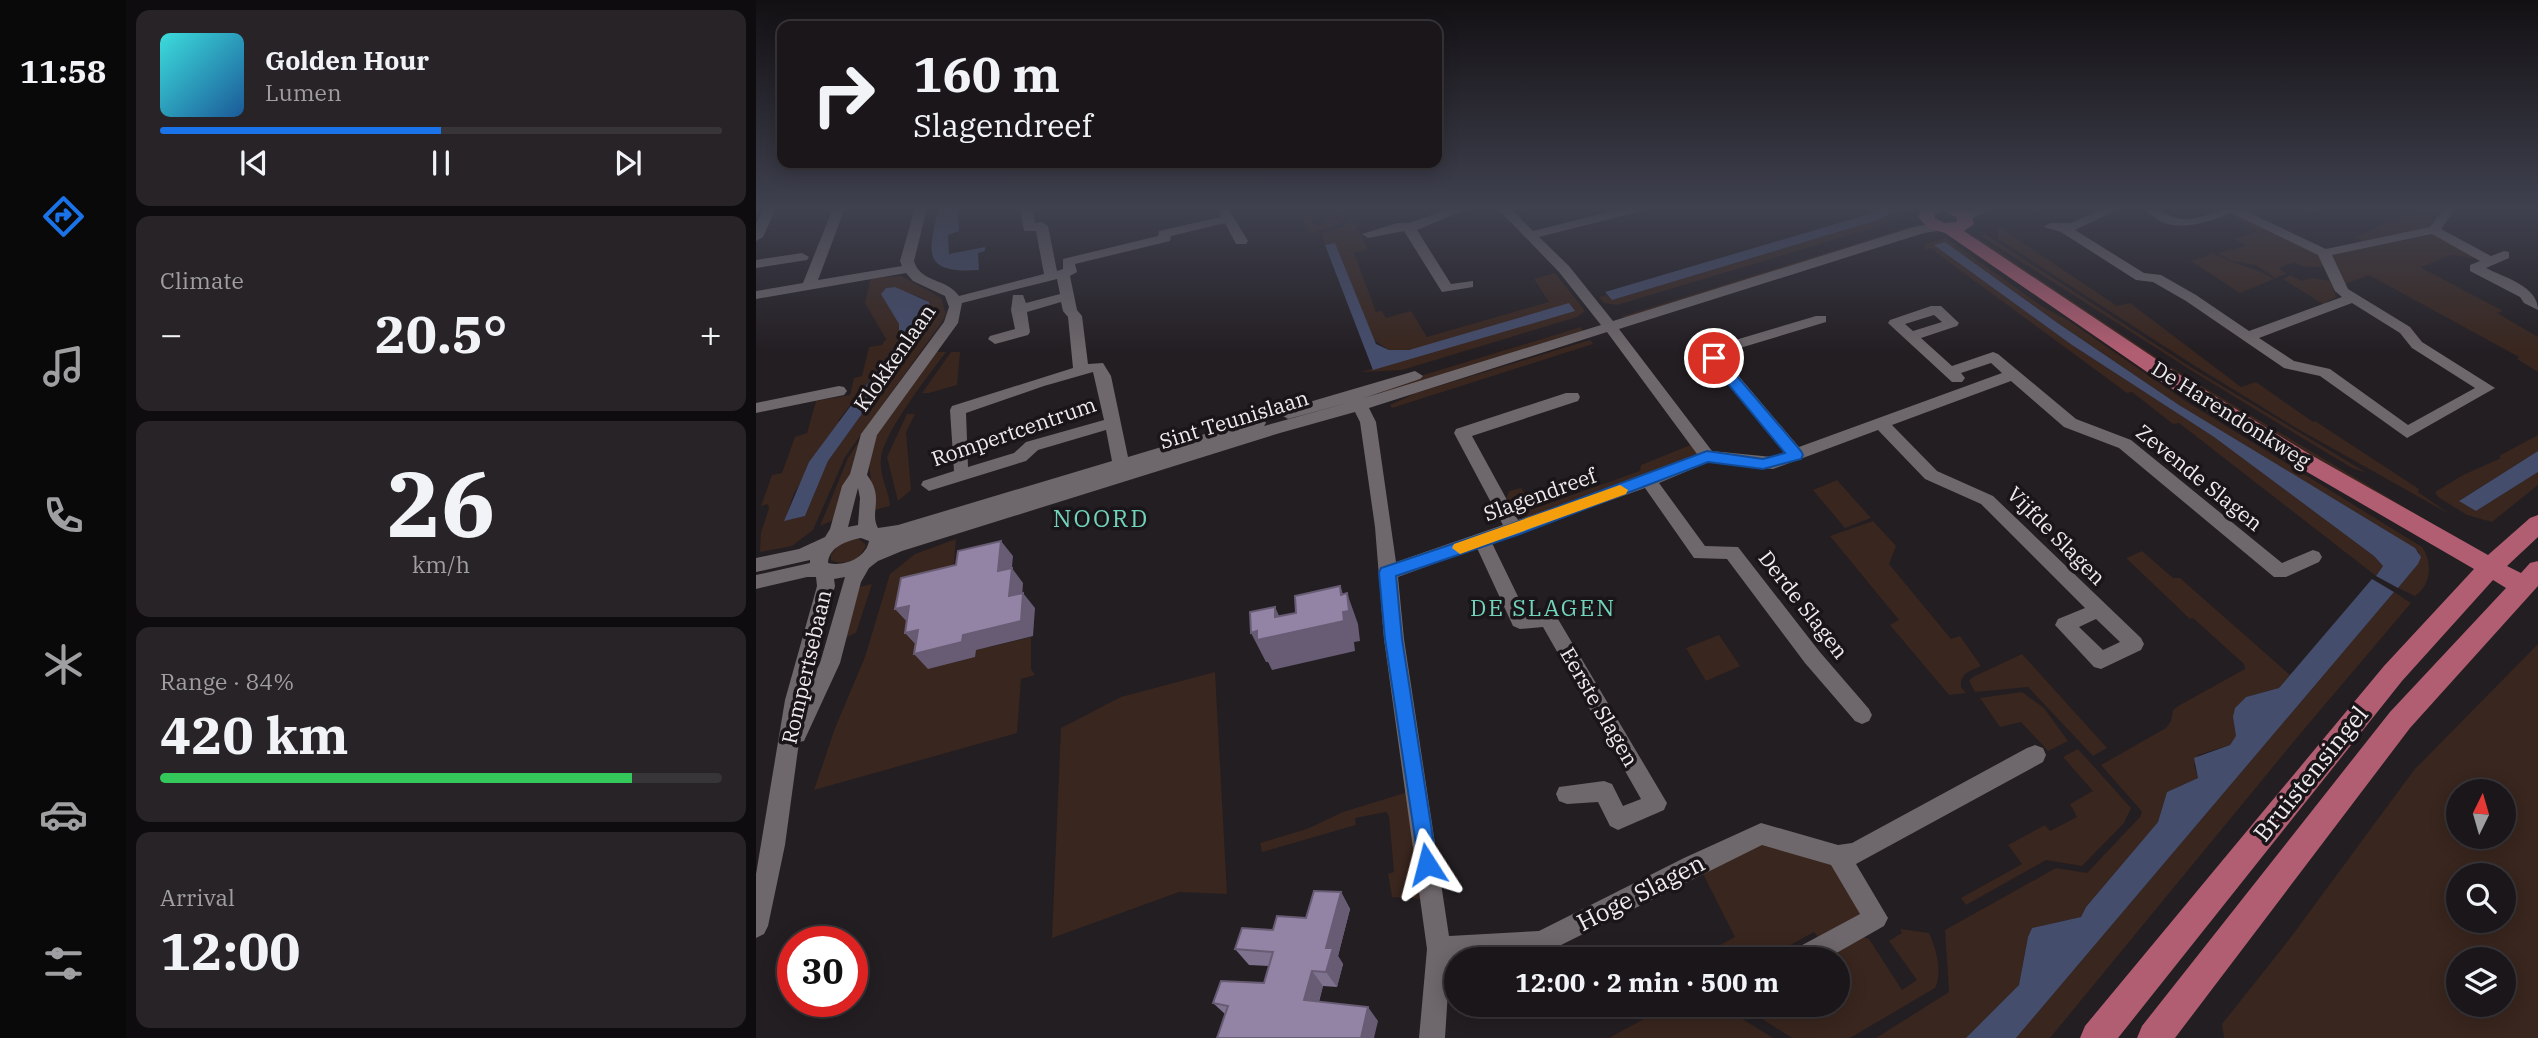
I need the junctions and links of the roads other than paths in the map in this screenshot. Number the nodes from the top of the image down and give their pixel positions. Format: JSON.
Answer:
{"nodes":[{"id":1,"x":820,"y":256,"type":"edge"},
{"id":2,"x":908,"y":256,"type":"edge"},
{"id":3,"x":1052,"y":256,"type":"edge"},
{"id":4,"x":1091,"y":256,"type":"edge"},
{"id":5,"x":1428,"y":256,"type":"edge"},
{"id":6,"x":1550,"y":256,"type":"edge"},
{"id":7,"x":1829,"y":256,"type":"edge"},
{"id":8,"x":2008,"y":256,"type":"edge"},
{"id":9,"x":2106,"y":256,"type":"edge"},
{"id":10,"x":2326,"y":256,"type":"edge"},
{"id":11,"x":2482,"y":256,"type":"edge"},
{"id":12,"x":2501,"y":256,"type":"edge"},
{"id":13,"x":802,"y":257,"type":"dead end"},
{"id":14,"x":2490,"y":261,"type":"junction"},
{"id":15,"x":756,"y":264,"type":"edge"},
{"id":16,"x":908,"y":269,"type":"junction"},
{"id":17,"x":1057,"y":274,"type":"junction"},
{"id":18,"x":1468,"y":284,"type":"dead end"},
{"id":19,"x":809,"y":286,"type":"junction"},
{"id":20,"x":756,"y":295,"type":"edge"},
{"id":21,"x":1067,"y":296,"type":"junction"},
{"id":22,"x":2353,"y":298,"type":"junction"},
{"id":23,"x":954,"y":301,"type":"junction"},
{"id":24,"x":2538,"y":306,"type":"edge"},
{"id":25,"x":1821,"y":319,"type":"dead end"},
{"id":26,"x":1607,"y":322,"type":"junction"},
{"id":27,"x":2249,"y":336,"type":"junction"},
{"id":28,"x":1910,"y":337,"type":"dead end"},
{"id":29,"x":995,"y":339,"type":"dead end"},
{"id":30,"x":1080,"y":372,"type":"junction"},
{"id":31,"x":1949,"y":372,"type":"junction"},
{"id":32,"x":2012,"y":375,"type":"junction"},
{"id":33,"x":1970,"y":389,"type":"junction"},
{"id":34,"x":839,"y":391,"type":"dead end"},
{"id":35,"x":1572,"y":397,"type":"dead end"},
{"id":36,"x":1357,"y":400,"type":"junction"},
{"id":37,"x":756,"y":408,"type":"edge"},
{"id":38,"x":1113,"y":423,"type":"junction"},
{"id":39,"x":1881,"y":423,"type":"junction"},
{"id":40,"x":1796,"y":455,"type":"junction"},
{"id":41,"x":1707,"y":456,"type":"junction"},
{"id":42,"x":960,"y":468,"type":"dead end"},
{"id":43,"x":1122,"y":472,"type":"junction"},
{"id":44,"x":858,"y":476,"type":"junction"},
{"id":45,"x":1648,"y":480,"type":"junction"},
{"id":46,"x":929,"y":485,"type":"dead end"},
{"id":47,"x":2538,"y":524,"type":"edge"},
{"id":48,"x":1514,"y":529,"type":"junction"},
{"id":49,"x":873,"y":534,"type":"junction"},
{"id":50,"x":1482,"y":540,"type":"junction"},
{"id":51,"x":829,"y":544,"type":"junction"},
{"id":52,"x":2313,"y":557,"type":"dead end"},
{"id":53,"x":867,"y":559,"type":"junction"},
{"id":54,"x":2494,"y":562,"type":"junction"},
{"id":55,"x":756,"y":565,"type":"edge"},
{"id":56,"x":824,"y":570,"type":"junction"},
{"id":57,"x":1387,"y":573,"type":"junction"},
{"id":58,"x":2534,"y":581,"type":"edge"},
{"id":59,"x":756,"y":582,"type":"edge"},
{"id":60,"x":2098,"y":610,"type":"junction"},
{"id":61,"x":1862,"y":715,"type":"dead end"},
{"id":62,"x":2035,"y":755,"type":"dead end"},
{"id":63,"x":785,"y":764,"type":"junction"},
{"id":64,"x":1567,"y":794,"type":"dead end"},
{"id":65,"x":1838,"y":856,"type":"junction"},
{"id":66,"x":756,"y":926,"type":"edge"},
{"id":67,"x":1824,"y":947,"type":"edge"},
{"id":68,"x":1439,"y":949,"type":"junction"},
{"id":69,"x":1432,"y":1038,"type":"edge"},
{"id":70,"x":2097,"y":1038,"type":"edge"},
{"id":71,"x":2154,"y":1038,"type":"edge"}],
"edges":[{"from":1,"to":19,"type":"street"},
{"from":2,"to":16,"type":"street"},
{"from":3,"to":17,"type":"street"},
{"from":4,"to":17,"type":"street"},
{"from":5,"to":18,"type":"street"},
{"from":6,"to":26,"type":"street"},
{"from":7,"to":26,"type":"street","name":"Sint Teunislaan"},
{"from":8,"to":54,"type":"main road","name":"De Harendonkweg"},
{"from":9,"to":27,"type":"street"},
{"from":10,"to":22,"type":"street"},
{"from":11,"to":14,"type":"street"},
{"from":12,"to":14,"type":"street"},
{"from":13,"to":15,"type":"street"},
{"from":14,"to":24,"type":"street"},
{"from":16,"to":19,"type":"street"},
{"from":16,"to":23,"type":"street","name":"Klokkenlaan"},
{"from":17,"to":21,"type":"street"},
{"from":17,"to":23,"type":"street"},
{"from":19,"to":20,"type":"street"},
{"from":21,"to":29,"type":"street"},
{"from":21,"to":30,"type":"street"},
{"from":22,"to":27,"type":"street"},
{"from":22,"to":27,"type":"street"},
{"from":23,"to":44,"type":"street","name":"Klokkenlaan"},
{"from":25,"to":40,"type":"street"},
{"from":26,"to":36,"type":"street","name":"Sint Teunislaan"},
{"from":26,"to":41,"type":"street"},
{"from":28,"to":31,"type":"street"},
{"from":30,"to":38,"type":"street","name":"Rompertcentrum"},
{"from":30,"to":42,"type":"street","name":"Rompertcentrum"},
{"from":31,"to":32,"type":"street","name":"Zevende Slagen"},
{"from":31,"to":33,"type":"street"},
{"from":32,"to":33,"type":"street"},
{"from":32,"to":52,"type":"street","name":"Zevende Slagen"},
{"from":33,"to":39,"type":"street"},
{"from":34,"to":37,"type":"street"},
{"from":35,"to":48,"type":"street"},
{"from":36,"to":43,"type":"street","name":"Sint Teunislaan"},
{"from":36,"to":57,"type":"street"},
{"from":38,"to":43,"type":"street","name":"Rompertcentrum"},
{"from":38,"to":46,"type":"street","name":"Rompertcentrum"},
{"from":39,"to":40,"type":"street"},
{"from":39,"to":60,"type":"street","name":"Vijfde Slagen"},
{"from":40,"to":41,"type":"street"},
{"from":41,"to":45,"type":"street","name":"Slagendreef"},
{"from":43,"to":49,"type":"street","name":"Sint Teunislaan"},
{"from":43,"to":53,"type":"street","name":"Sint Teunislaan"},
{"from":44,"to":49,"type":"street"},
{"from":44,"to":51,"type":"street","name":"Klokkenlaan"},
{"from":45,"to":48,"type":"street","name":"Slagendreef"},
{"from":45,"to":61,"type":"street","name":"Derde Slagen"},
{"from":47,"to":54,"type":"main road","name":"Bruistensingel"},
{"from":48,"to":50,"type":"street","name":"Slagendreef"},
{"from":49,"to":51,"type":"street","name":"Sint Teunislaan"},
{"from":49,"to":53,"type":"street","name":"Rompertsebaan"},
{"from":50,"to":57,"type":"street","name":"Slagendreef"},
{"from":50,"to":64,"type":"street","name":"Eerste Slagen"},
{"from":51,"to":55,"type":"street"},
{"from":51,"to":56,"type":"street","name":"Rompertsebaan"},
{"from":53,"to":56,"type":"street","name":"Sint Teunislaan"},
{"from":53,"to":63,"type":"street","name":"Rompertsebaan"},
{"from":54,"to":58,"type":"main road","name":"De Harendonkweg"},
{"from":54,"to":70,"type":"main road","name":"Bruistensingel"},
{"from":56,"to":59,"type":"street"},
{"from":56,"to":63,"type":"street","name":"Rompertsebaan"},
{"from":57,"to":68,"type":"street"},
{"from":58,"to":71,"type":"main road","name":"Bruistensingel"},
{"from":60,"to":60,"type":"street","name":"Vijfde Slagen"},
{"from":62,"to":65,"type":"street"},
{"from":63,"to":66,"type":"street","name":"Rompertsebaan"},
{"from":65,"to":67,"type":"street"},
{"from":65,"to":68,"type":"street","name":"Hoge Slagen"},
{"from":68,"to":69,"type":"street"}]}
